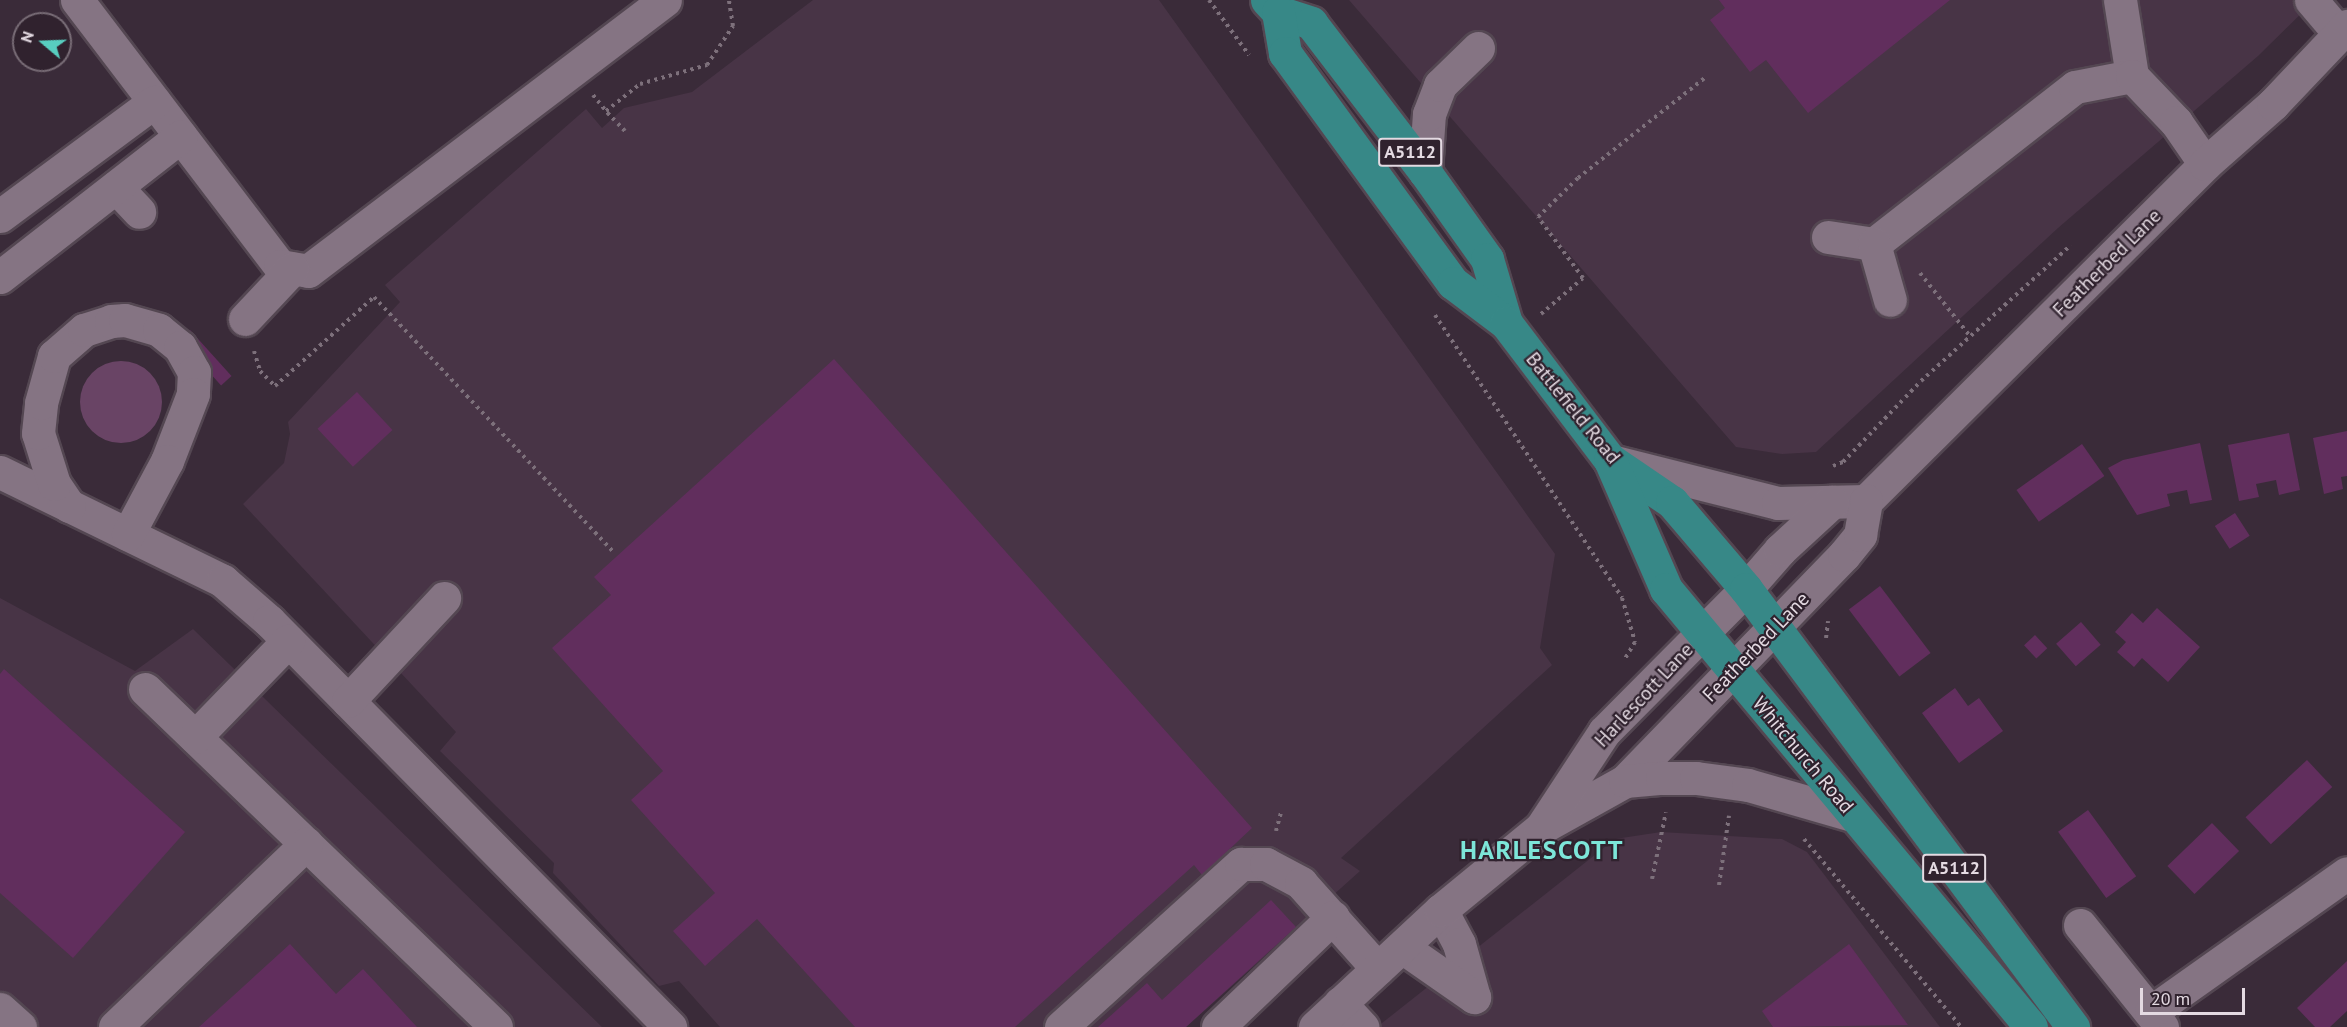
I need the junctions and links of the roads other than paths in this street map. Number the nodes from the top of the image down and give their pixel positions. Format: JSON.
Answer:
{"nodes":[{"id":1,"x":77,"y":0,"type":"edge"},
{"id":2,"x":665,"y":0,"type":"edge"},
{"id":3,"x":2120,"y":0,"type":"edge"},
{"id":4,"x":2311,"y":0,"type":"edge"},
{"id":5,"x":1272,"y":6,"type":"edge"},
{"id":6,"x":2343,"y":29,"type":"edge"},
{"id":7,"x":1478,"y":48,"type":"dead end"},
{"id":8,"x":2132,"y":76,"type":"junction"},
{"id":9,"x":154,"y":102,"type":"junction"},
{"id":10,"x":180,"y":136,"type":"junction"},
{"id":11,"x":2205,"y":164,"type":"junction"},
{"id":12,"x":1425,"y":172,"type":"junction"},
{"id":13,"x":116,"y":187,"type":"junction"},
{"id":14,"x":138,"y":212,"type":"dead end"},
{"id":15,"x":0,"y":216,"type":"edge"},
{"id":16,"x":1828,"y":237,"type":"dead end"},
{"id":17,"x":1882,"y":239,"type":"junction"},
{"id":18,"x":292,"y":269,"type":"junction"},
{"id":19,"x":0,"y":277,"type":"edge"},
{"id":20,"x":1890,"y":300,"type":"dead end"},
{"id":21,"x":245,"y":319,"type":"road end"},
{"id":22,"x":1511,"y":329,"type":"junction"},
{"id":23,"x":1610,"y":460,"type":"junction"},
{"id":24,"x":8,"y":483,"type":"edge"},
{"id":25,"x":1866,"y":501,"type":"junction"},
{"id":26,"x":1832,"y":502,"type":"junction"},
{"id":27,"x":69,"y":506,"type":"junction"},
{"id":28,"x":129,"y":534,"type":"junction"},
{"id":29,"x":1746,"y":590,"type":"junction"},
{"id":30,"x":444,"y":598,"type":"dead end"},
{"id":31,"x":1776,"y":628,"type":"junction"},
{"id":32,"x":1700,"y":633,"type":"junction"},
{"id":33,"x":288,"y":641,"type":"junction"},
{"id":34,"x":1733,"y":672,"type":"junction"},
{"id":35,"x":145,"y":689,"type":"dead end"},
{"id":36,"x":348,"y":701,"type":"junction"},
{"id":37,"x":195,"y":737,"type":"junction"},
{"id":38,"x":1625,"y":781,"type":"junction"},
{"id":39,"x":1852,"y":815,"type":"junction"},
{"id":40,"x":1541,"y":828,"type":"junction"},
{"id":41,"x":306,"y":844,"type":"junction"},
{"id":42,"x":2347,"y":873,"type":"edge"},
{"id":43,"x":1441,"y":910,"type":"junction"},
{"id":44,"x":1333,"y":917,"type":"junction"},
{"id":45,"x":2080,"y":925,"type":"dead end"},
{"id":46,"x":1402,"y":947,"type":"junction"},
{"id":47,"x":1378,"y":969,"type":"junction"},
{"id":48,"x":1340,"y":1003,"type":"junction"},
{"id":49,"x":0,"y":1009,"type":"edge"},
{"id":50,"x":2156,"y":1019,"type":"edge"},
{"id":51,"x":20,"y":1027,"type":"edge"},
{"id":52,"x":115,"y":1027,"type":"edge"},
{"id":53,"x":496,"y":1027,"type":"edge"},
{"id":54,"x":670,"y":1027,"type":"edge"},
{"id":55,"x":1061,"y":1027,"type":"edge"},
{"id":56,"x":1218,"y":1027,"type":"edge"},
{"id":57,"x":1314,"y":1027,"type":"edge"},
{"id":58,"x":1362,"y":1027,"type":"edge"},
{"id":59,"x":2031,"y":1027,"type":"edge"},
{"id":60,"x":2073,"y":1027,"type":"edge"}],
"edges":[{"from":1,"to":9,"type":"street"},
{"from":2,"to":18,"type":"street"},
{"from":3,"to":8,"type":"street"},
{"from":4,"to":6,"type":"street"},
{"from":5,"to":12,"type":"main road","name":"Battlefield Road","number":"A5112"},
{"from":5,"to":22,"type":"main road","name":"Battlefield Road","number":"A5112"},
{"from":6,"to":11,"type":"street","name":"Featherbed Lane"},
{"from":7,"to":12,"type":"street"},
{"from":8,"to":11,"type":"street"},
{"from":8,"to":17,"type":"street"},
{"from":9,"to":10,"type":"street"},
{"from":9,"to":15,"type":"street"},
{"from":10,"to":13,"type":"street"},
{"from":10,"to":18,"type":"street"},
{"from":11,"to":25,"type":"street","name":"Featherbed Lane"},
{"from":12,"to":22,"type":"main road","name":"Battlefield Road","number":"A5112"},
{"from":13,"to":14,"type":"street"},
{"from":13,"to":19,"type":"street"},
{"from":16,"to":17,"type":"street"},
{"from":17,"to":20,"type":"street"},
{"from":18,"to":21,"type":"street"},
{"from":22,"to":23,"type":"main road","name":"Battlefield Road","number":"A5112"},
{"from":23,"to":26,"type":"street"},
{"from":23,"to":29,"type":"main road","name":"Battlefield Road","number":"A5112"},
{"from":23,"to":32,"type":"main road","name":"Whitchurch Road","number":"A5112"},
{"from":24,"to":27,"type":"street"},
{"from":25,"to":26,"type":"street"},
{"from":25,"to":31,"type":"street","name":"Featherbed Lane"},
{"from":26,"to":29,"type":"street"},
{"from":27,"to":28,"type":"street"},
{"from":27,"to":28,"type":"street"},
{"from":28,"to":33,"type":"street"},
{"from":29,"to":31,"type":"main road","number":"A5112"},
{"from":29,"to":32,"type":"street","name":"Harlescott Lane"},
{"from":30,"to":36,"type":"street"},
{"from":31,"to":34,"type":"street","name":"Featherbed Lane"},
{"from":31,"to":60,"type":"main road","number":"A5112"},
{"from":32,"to":34,"type":"main road","name":"Whitchurch Road","number":"A5112"},
{"from":32,"to":40,"type":"street","name":"Harlescott Lane"},
{"from":33,"to":36,"type":"street"},
{"from":33,"to":37,"type":"street"},
{"from":34,"to":38,"type":"street","name":"Featherbed Lane"},
{"from":34,"to":39,"type":"main road","name":"Whitchurch Road","number":"A5112"},
{"from":35,"to":37,"type":"street"},
{"from":36,"to":54,"type":"street"},
{"from":37,"to":41,"type":"street"},
{"from":38,"to":39,"type":"street"},
{"from":38,"to":40,"type":"street"},
{"from":39,"to":59,"type":"main road","name":"Whitchurch Road","number":"A5112"},
{"from":40,"to":43,"type":"street","name":"Harlescott Lane"},
{"from":41,"to":52,"type":"street"},
{"from":41,"to":53,"type":"street"},
{"from":42,"to":50,"type":"street"},
{"from":43,"to":46,"type":"street","name":"Harlescott Lane"},
{"from":43,"to":46,"type":"street"},
{"from":44,"to":47,"type":"street"},
{"from":44,"to":55,"type":"street"},
{"from":44,"to":56,"type":"street"},
{"from":45,"to":50,"type":"street"},
{"from":46,"to":47,"type":"street","name":"Harlescott Lane"},
{"from":47,"to":48,"type":"street","name":"Harlescott Lane"},
{"from":48,"to":57,"type":"street","name":"Harlescott Lane"},
{"from":48,"to":58,"type":"street"},
{"from":49,"to":51,"type":"street"}]}
